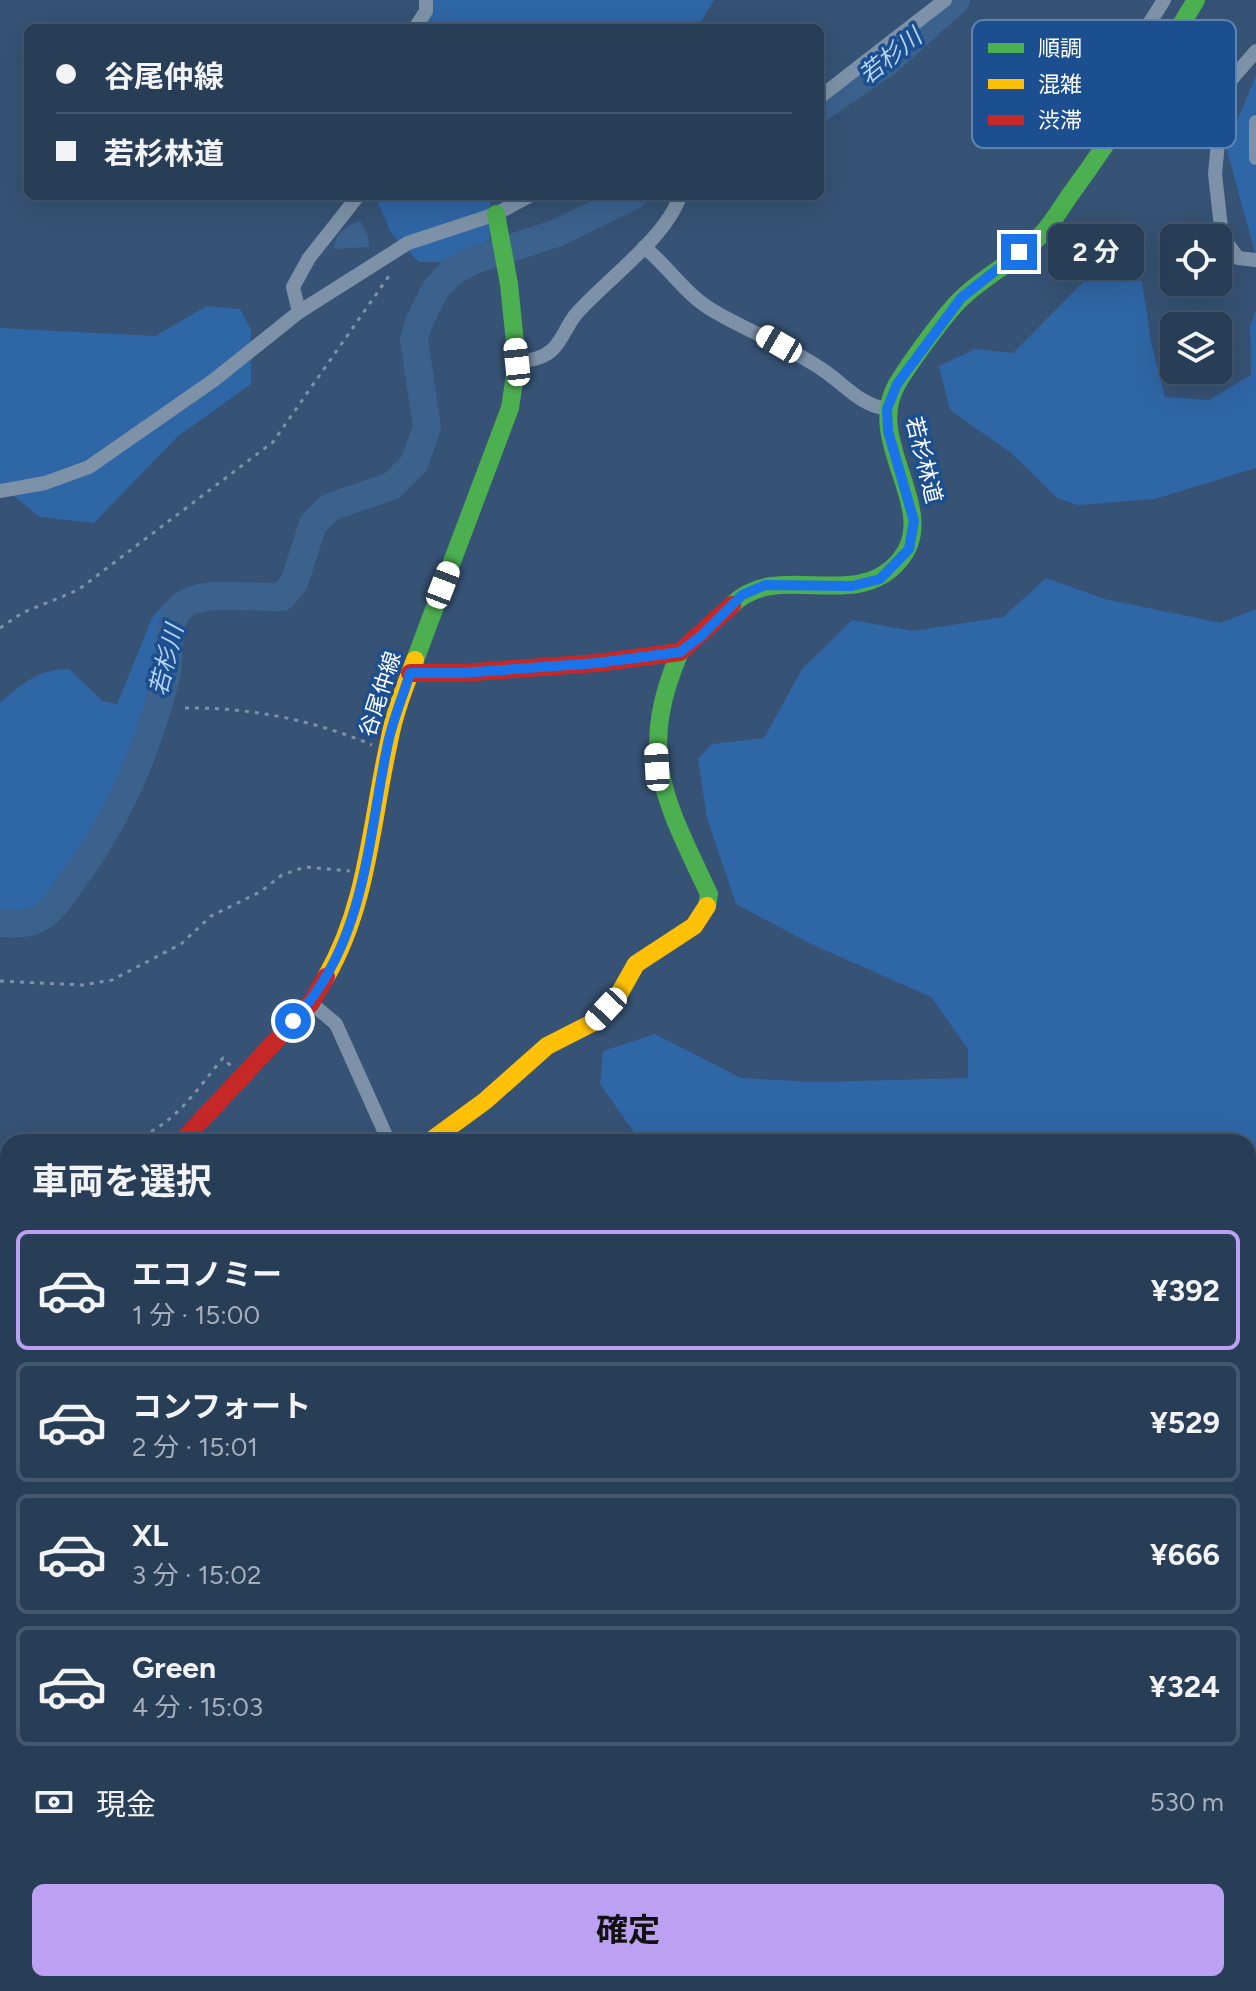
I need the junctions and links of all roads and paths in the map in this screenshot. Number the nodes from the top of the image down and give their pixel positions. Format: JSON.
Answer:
{"nodes":[{"id":1,"x":426,"y":0,"type":"edge"},
{"id":2,"x":945,"y":0,"type":"edge"},
{"id":3,"x":1164,"y":0,"type":"edge"},
{"id":4,"x":1196,"y":0,"type":"edge"},
{"id":5,"x":1151,"y":20,"type":"edge"},
{"id":6,"x":1184,"y":20,"type":"edge"},
{"id":7,"x":418,"y":24,"type":"edge"},
{"id":8,"x":1256,"y":51,"type":"edge"},
{"id":9,"x":1236,"y":74,"type":"edge"},
{"id":10,"x":824,"y":94,"type":"edge"},
{"id":11,"x":1256,"y":122,"type":"edge"},
{"id":12,"x":1104,"y":148,"type":"edge"},
{"id":13,"x":1217,"y":148,"type":"edge"},
{"id":14,"x":1256,"y":158,"type":"edge"},
{"id":15,"x":355,"y":200,"type":"edge"},
{"id":16,"x":524,"y":200,"type":"edge"},
{"id":17,"x":679,"y":200,"type":"edge"},
{"id":18,"x":498,"y":223,"type":"junction"},
{"id":19,"x":402,"y":247,"type":"junction"},
{"id":20,"x":644,"y":247,"type":"junction"},
{"id":21,"x":1256,"y":260,"type":"edge"},
{"id":22,"x":299,"y":312,"type":"junction"},
{"id":23,"x":517,"y":362,"type":"junction"},
{"id":24,"x":887,"y":409,"type":"junction"},
{"id":25,"x":0,"y":491,"type":"edge"},
{"id":26,"x":0,"y":628,"type":"edge"},
{"id":27,"x":680,"y":652,"type":"junction"},
{"id":28,"x":410,"y":673,"type":"junction"},
{"id":29,"x":185,"y":708,"type":"dead end"},
{"id":30,"x":387,"y":751,"type":"junction"},
{"id":31,"x":366,"y":873,"type":"junction"},
{"id":32,"x":0,"y":981,"type":"edge"},
{"id":33,"x":311,"y":1003,"type":"junction"},
{"id":34,"x":242,"y":1077,"type":"junction"},
{"id":35,"x":146,"y":1134,"type":"edge"},
{"id":36,"x":189,"y":1134,"type":"edge"},
{"id":37,"x":385,"y":1134,"type":"edge"},
{"id":38,"x":440,"y":1134,"type":"edge"}],
"edges":[{"from":1,"to":7,"type":"street"},
{"from":2,"to":10,"type":"street"},
{"from":3,"to":5,"type":"street"},
{"from":4,"to":6,"type":"street","name":"若杉林道"},
{"from":8,"to":9,"type":"street"},
{"from":11,"to":14,"type":"street"},
{"from":12,"to":24,"type":"street","name":"若杉林道"},
{"from":13,"to":21,"type":"street"},
{"from":15,"to":22,"type":"street"},
{"from":16,"to":18,"type":"street"},
{"from":17,"to":20,"type":"street"},
{"from":18,"to":19,"type":"street"},
{"from":18,"to":23,"type":"street","name":"谷尾仲線"},
{"from":19,"to":22,"type":"street"},
{"from":19,"to":26,"type":"path"},
{"from":20,"to":23,"type":"street"},
{"from":20,"to":24,"type":"street"},
{"from":22,"to":25,"type":"street"},
{"from":23,"to":28,"type":"street","name":"谷尾仲線"},
{"from":24,"to":27,"type":"street","name":"若杉林道"},
{"from":27,"to":28,"type":"street"},
{"from":27,"to":38,"type":"street"},
{"from":28,"to":30,"type":"street","name":"谷尾仲線"},
{"from":29,"to":30,"type":"path"},
{"from":30,"to":31,"type":"street","name":"谷尾仲線"},
{"from":31,"to":32,"type":"path"},
{"from":31,"to":33,"type":"street","name":"谷尾仲線"},
{"from":33,"to":34,"type":"street","name":"谷尾仲線"},
{"from":33,"to":37,"type":"street"},
{"from":34,"to":35,"type":"path"},
{"from":34,"to":36,"type":"street","name":"谷尾仲線"}]}
